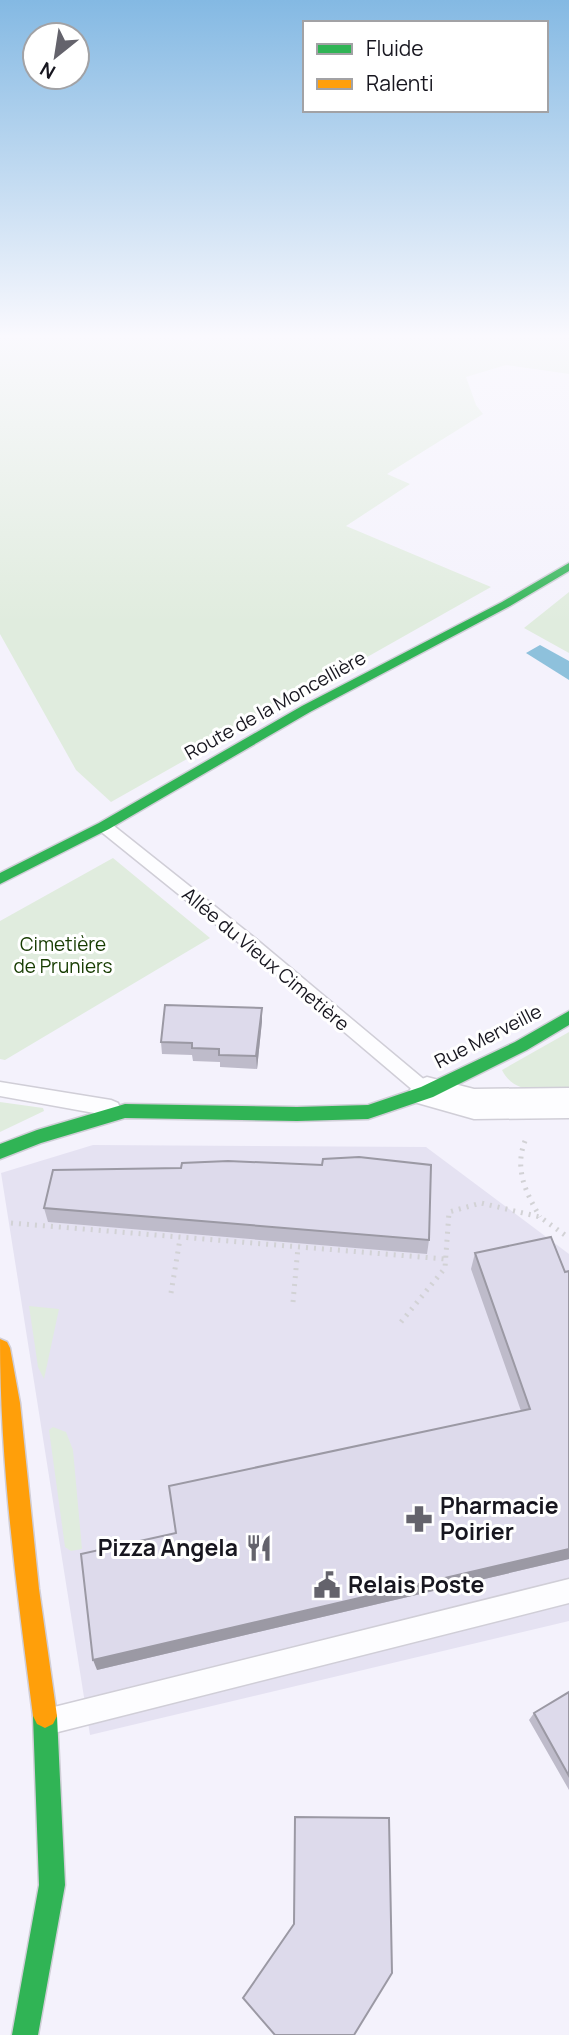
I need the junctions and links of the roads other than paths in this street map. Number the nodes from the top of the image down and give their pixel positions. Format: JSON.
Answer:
{"nodes":[{"id":1,"x":569,"y":566,"type":"edge"},
{"id":2,"x":104,"y":826,"type":"junction"},
{"id":3,"x":0,"y":878,"type":"edge"},
{"id":4,"x":569,"y":1017,"type":"edge"},
{"id":5,"x":0,"y":1089,"type":"edge"},
{"id":6,"x":427,"y":1092,"type":"junction"},
{"id":7,"x":554,"y":1104,"type":"edge"},
{"id":8,"x":125,"y":1111,"type":"junction"},
{"id":9,"x":0,"y":1152,"type":"edge"},
{"id":10,"x":0,"y":1348,"type":"edge"},
{"id":11,"x":569,"y":1591,"type":"edge"},
{"id":12,"x":46,"y":1722,"type":"junction"},
{"id":13,"x":25,"y":2035,"type":"edge"}],
"edges":[{"from":1,"to":2,"type":"street","name":"Route de la Moncellière"},
{"from":2,"to":3,"type":"street","name":"Route de la Moncellière"},
{"from":2,"to":6,"type":"lane","name":"Allée du Vieux Cimetière"},
{"from":4,"to":6,"type":"street","name":"Rue Merveille"},
{"from":5,"to":8,"type":"lane"},
{"from":6,"to":7,"type":"street"},
{"from":6,"to":8,"type":"street","name":"Rue Merveille"},
{"from":8,"to":9,"type":"street"},
{"from":10,"to":12,"type":"street"},
{"from":11,"to":12,"type":"lane"},
{"from":12,"to":13,"type":"street"}]}
